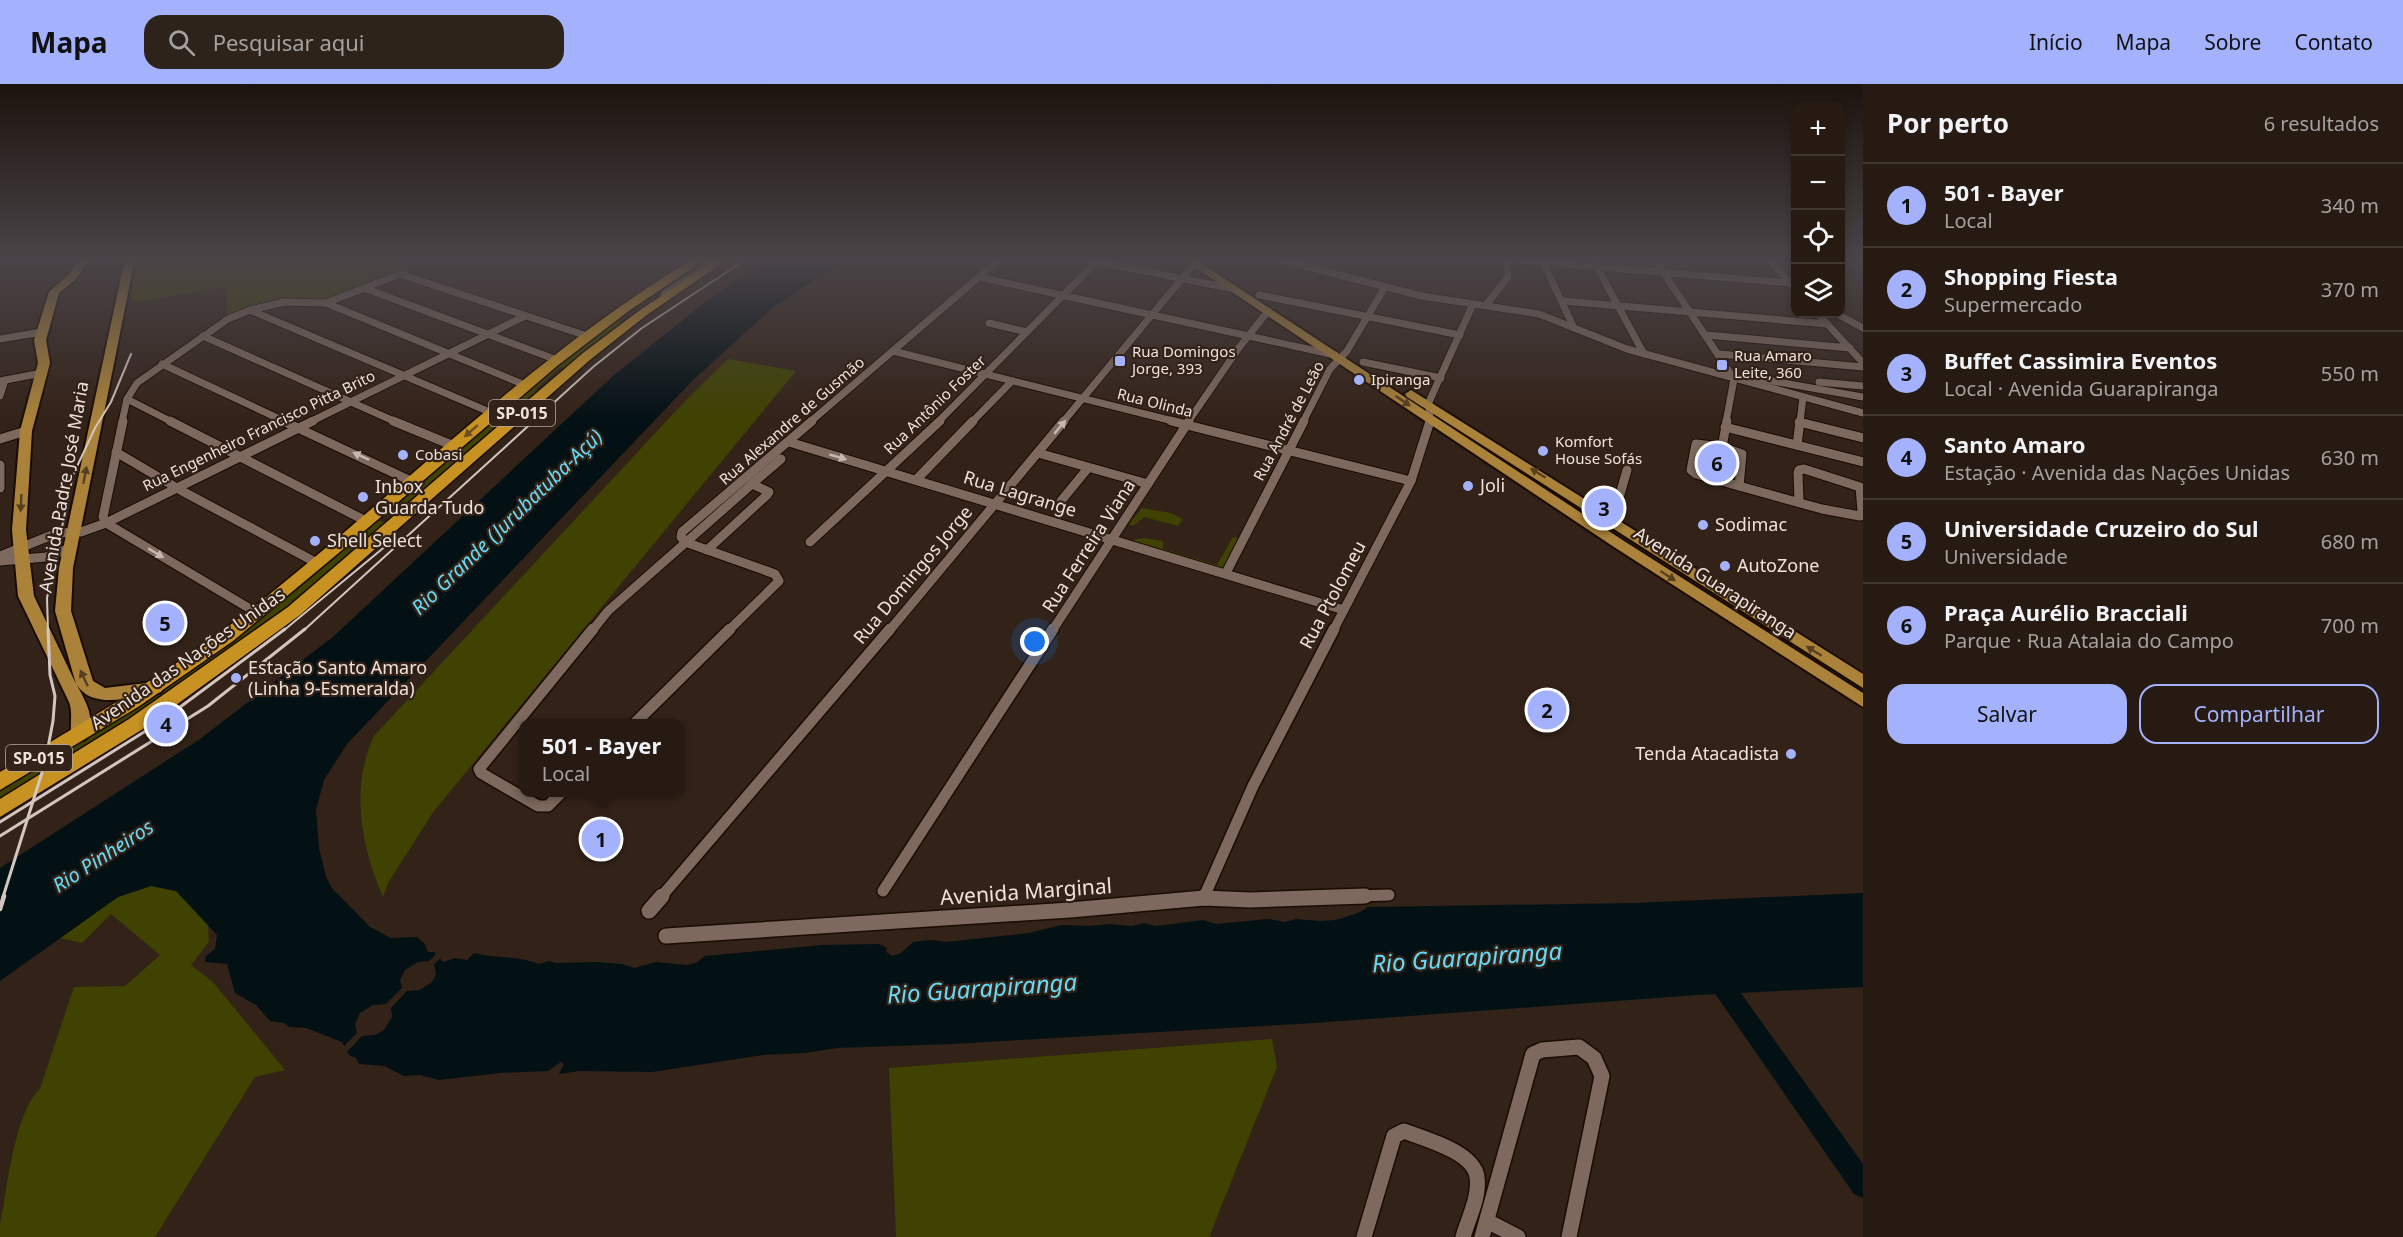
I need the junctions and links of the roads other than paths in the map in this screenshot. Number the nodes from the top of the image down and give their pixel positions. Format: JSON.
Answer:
{"nodes":[{"id":1,"x":48,"y":312,"type":"edge"},
{"id":2,"x":118,"y":312,"type":"edge"},
{"id":3,"x":246,"y":312,"type":"edge"},
{"id":4,"x":254,"y":312,"type":"edge"},
{"id":5,"x":347,"y":312,"type":"edge"},
{"id":6,"x":428,"y":312,"type":"edge"},
{"id":7,"x":513,"y":312,"type":"edge"},
{"id":8,"x":620,"y":312,"type":"edge"},
{"id":9,"x":638,"y":312,"type":"edge"},
{"id":10,"x":644,"y":312,"type":"edge"},
{"id":11,"x":939,"y":312,"type":"edge"},
{"id":12,"x":1047,"y":312,"type":"edge"},
{"id":13,"x":1137,"y":312,"type":"edge"},
{"id":14,"x":1155,"y":312,"type":"edge"},
{"id":15,"x":1267,"y":312,"type":"edge"},
{"id":16,"x":1269,"y":312,"type":"edge"},
{"id":17,"x":1281,"y":312,"type":"edge"},
{"id":18,"x":1341,"y":312,"type":"edge"},
{"id":19,"x":1371,"y":312,"type":"edge"},
{"id":20,"x":1470,"y":312,"type":"edge"},
{"id":21,"x":1526,"y":312,"type":"edge"},
{"id":22,"x":1567,"y":312,"type":"edge"},
{"id":23,"x":1621,"y":312,"type":"edge"},
{"id":24,"x":1691,"y":312,"type":"joint"},
{"id":25,"x":1152,"y":315,"type":"junction"},
{"id":26,"x":525,"y":316,"type":"junction"},
{"id":27,"x":1368,"y":317,"type":"junction"},
{"id":28,"x":1822,"y":318,"type":"edge"},
{"id":29,"x":1844,"y":318,"type":"edge"},
{"id":30,"x":989,"y":323,"type":"dead end"},
{"id":31,"x":1828,"y":324,"type":"junction"},
{"id":32,"x":1574,"y":328,"type":"junction"},
{"id":33,"x":1863,"y":328,"type":"edge"},
{"id":34,"x":42,"y":332,"type":"junction"},
{"id":35,"x":1027,"y":332,"type":"junction"},
{"id":36,"x":488,"y":334,"type":"junction"},
{"id":37,"x":1707,"y":335,"type":"junction"},
{"id":38,"x":203,"y":336,"type":"junction"},
{"id":39,"x":587,"y":336,"type":"junction"},
{"id":40,"x":1248,"y":336,"type":"junction"},
{"id":41,"x":1460,"y":336,"type":"junction"},
{"id":42,"x":0,"y":339,"type":"edge"},
{"id":43,"x":1850,"y":348,"type":"junction"},
{"id":44,"x":893,"y":351,"type":"junction"},
{"id":45,"x":449,"y":354,"type":"junction"},
{"id":46,"x":1644,"y":354,"type":"junction"},
{"id":47,"x":1719,"y":354,"type":"junction"},
{"id":48,"x":1340,"y":355,"type":"junction"},
{"id":49,"x":557,"y":360,"type":"junction"},
{"id":50,"x":1363,"y":362,"type":"junction"},
{"id":51,"x":162,"y":364,"type":"junction"},
{"id":52,"x":1863,"y":365,"type":"edge"},
{"id":53,"x":42,"y":372,"type":"junction"},
{"id":54,"x":987,"y":375,"type":"junction"},
{"id":55,"x":403,"y":377,"type":"junction"},
{"id":56,"x":1733,"y":377,"type":"junction"},
{"id":57,"x":1759,"y":377,"type":"junction"},
{"id":58,"x":1441,"y":378,"type":"junction"},
{"id":59,"x":2,"y":380,"type":"edge"},
{"id":60,"x":1012,"y":381,"type":"junction"},
{"id":61,"x":525,"y":385,"type":"junction"},
{"id":62,"x":1863,"y":386,"type":"edge"},
{"id":63,"x":0,"y":396,"type":"edge"},
{"id":64,"x":1803,"y":397,"type":"junction"},
{"id":65,"x":1863,"y":397,"type":"edge"},
{"id":66,"x":127,"y":399,"type":"junction"},
{"id":67,"x":1083,"y":399,"type":"junction"},
{"id":68,"x":350,"y":403,"type":"junction"},
{"id":69,"x":1428,"y":405,"type":"junction"},
{"id":70,"x":492,"y":413,"type":"junction"},
{"id":71,"x":1863,"y":413,"type":"edge"},
{"id":72,"x":1431,"y":420,"type":"junction"},
{"id":73,"x":1799,"y":422,"type":"junction"},
{"id":74,"x":1187,"y":425,"type":"junction"},
{"id":75,"x":1725,"y":427,"type":"junction"},
{"id":76,"x":299,"y":428,"type":"junction"},
{"id":77,"x":26,"y":431,"type":"junction"},
{"id":78,"x":1863,"y":438,"type":"edge"},
{"id":79,"x":0,"y":439,"type":"edge"},
{"id":80,"x":794,"y":444,"type":"junction"},
{"id":81,"x":1797,"y":445,"type":"junction"},
{"id":82,"x":454,"y":446,"type":"junction"},
{"id":83,"x":1722,"y":447,"type":"junction"},
{"id":84,"x":1288,"y":450,"type":"junction"},
{"id":85,"x":116,"y":452,"type":"junction"},
{"id":86,"x":1038,"y":453,"type":"junction"},
{"id":87,"x":240,"y":457,"type":"junction"},
{"id":88,"x":1863,"y":462,"type":"edge"},
{"id":89,"x":0,"y":465,"type":"edge"},
{"id":90,"x":1088,"y":468,"type":"junction"},
{"id":91,"x":1627,"y":470,"type":"dead end"},
{"id":92,"x":888,"y":471,"type":"junction"},
{"id":93,"x":916,"y":480,"type":"junction"},
{"id":94,"x":414,"y":482,"type":"junction"},
{"id":95,"x":1411,"y":482,"type":"junction"},
{"id":96,"x":752,"y":484,"type":"junction"},
{"id":97,"x":1148,"y":484,"type":"junction"},
{"id":98,"x":1739,"y":486,"type":"junction"},
{"id":99,"x":0,"y":488,"type":"edge"},
{"id":100,"x":177,"y":488,"type":"junction"},
{"id":101,"x":1552,"y":500,"type":"junction"},
{"id":102,"x":1061,"y":501,"type":"dead end"},
{"id":103,"x":1799,"y":501,"type":"junction"},
{"id":104,"x":1862,"y":501,"type":"edge"},
{"id":105,"x":1583,"y":502,"type":"junction"},
{"id":106,"x":388,"y":503,"type":"junction"},
{"id":107,"x":995,"y":504,"type":"junction"},
{"id":108,"x":398,"y":519,"type":"junction"},
{"id":109,"x":366,"y":521,"type":"junction"},
{"id":110,"x":1612,"y":522,"type":"junction"},
{"id":111,"x":106,"y":523,"type":"junction"},
{"id":112,"x":683,"y":537,"type":"junction"},
{"id":113,"x":73,"y":540,"type":"junction"},
{"id":114,"x":1113,"y":540,"type":"junction"},
{"id":115,"x":810,"y":542,"type":"dead end"},
{"id":116,"x":707,"y":550,"type":"junction"},
{"id":117,"x":21,"y":553,"type":"junction"},
{"id":118,"x":0,"y":556,"type":"edge"},
{"id":119,"x":0,"y":561,"type":"edge"},
{"id":120,"x":317,"y":563,"type":"junction"},
{"id":121,"x":1226,"y":573,"type":"junction"},
{"id":122,"x":1344,"y":610,"type":"junction"},
{"id":123,"x":63,"y":611,"type":"junction"},
{"id":124,"x":255,"y":615,"type":"junction"},
{"id":125,"x":37,"y":621,"type":"junction"},
{"id":126,"x":1863,"y":682,"type":"edge"},
{"id":127,"x":155,"y":688,"type":"junction"},
{"id":128,"x":1863,"y":698,"type":"edge"},
{"id":129,"x":520,"y":719,"type":"edge"},
{"id":130,"x":638,"y":719,"type":"edge"},
{"id":131,"x":519,"y":720,"type":"edge"},
{"id":132,"x":79,"y":734,"type":"junction"},
{"id":133,"x":0,"y":782,"type":"edge"},
{"id":134,"x":519,"y":795,"type":"edge"},
{"id":135,"x":522,"y":797,"type":"edge"},
{"id":136,"x":557,"y":797,"type":"edge"},
{"id":137,"x":0,"y":802,"type":"edge"},
{"id":138,"x":0,"y":809,"type":"edge"},
{"id":139,"x":883,"y":891,"type":"dead end"},
{"id":140,"x":1389,"y":895,"type":"dead end"},
{"id":141,"x":1204,"y":898,"type":"junction"},
{"id":142,"x":649,"y":911,"type":"dead end"},
{"id":143,"x":666,"y":936,"type":"dead end"},
{"id":144,"x":1485,"y":1229,"type":"edge"},
{"id":145,"x":1364,"y":1237,"type":"edge"},
{"id":146,"x":1463,"y":1237,"type":"edge"},
{"id":147,"x":1518,"y":1237,"type":"edge"},
{"id":148,"x":1569,"y":1237,"type":"edge"}],
"edges":[{"from":1,"to":34,"type":"main road","name":"Avenida Padre José Maria"},
{"from":113,"to":2,"type":"main road","name":"Avenida Padre José Maria","one_way":true},
{"from":3,"to":38,"type":"street"},
{"from":4,"to":55,"type":"street"},
{"from":5,"to":45,"type":"street"},
{"from":6,"to":36,"type":"street"},
{"from":7,"to":26,"type":"street"},
{"from":8,"to":39,"type":"highway","name":"Avenida das Nações Unidas","number":"SP-015"},
{"from":9,"to":108,"type":"street"},
{"from":10,"to":108,"type":"highway","name":"Avenida das Nações Unidas","number":"SP-015"},
{"from":11,"to":44,"type":"street","name":"Rua Alexandre de Gusmão"},
{"from":12,"to":35,"type":"street","name":"Rua Antônio Foster"},
{"from":13,"to":25,"type":"street"},
{"from":14,"to":25,"type":"street","name":"Rua Domingos Jorge"},
{"from":15,"to":40,"type":"street","name":"Rua Ferreira Viana"},
{"from":16,"to":48,"type":"main road","name":"Avenida Guarapiranga"},
{"from":17,"to":48,"type":"main road","name":"Avenida Guarapiranga"},
{"from":18,"to":27,"type":"street"},
{"from":19,"to":27,"type":"street","name":"Rua André de Leão"},
{"from":20,"to":41,"type":"street"},
{"from":21,"to":32,"type":"street"},
{"from":22,"to":32,"type":"street"},
{"from":23,"to":46,"type":"street"},
{"from":24,"to":31,"type":"street"},
{"from":24,"to":37,"type":"street"},
{"from":25,"to":40,"type":"street"},
{"from":25,"to":67,"type":"street","name":"Rua Domingos Jorge"},
{"from":26,"to":36,"type":"street","name":"Rua Engenheiro Francisco Pitta Brito"},
{"from":26,"to":39,"type":"street"},
{"from":27,"to":41,"type":"street"},
{"from":27,"to":48,"type":"street","name":"Rua André de Leão"},
{"from":28,"to":31,"type":"street"},
{"from":29,"to":33,"type":"street"},
{"from":30,"to":35,"type":"street"},
{"from":31,"to":43,"type":"street"},
{"from":32,"to":46,"type":"street"},
{"from":34,"to":42,"type":"street"},
{"from":34,"to":53,"type":"main road","name":"Avenida Padre José Maria"},
{"from":35,"to":54,"type":"street","name":"Rua Antônio Foster"},
{"from":36,"to":45,"type":"street","name":"Rua Engenheiro Francisco Pitta Brito"},
{"from":36,"to":49,"type":"street"},
{"from":37,"to":43,"type":"street"},
{"from":37,"to":47,"type":"street"},
{"from":38,"to":51,"type":"street"},
{"from":38,"to":68,"type":"street"},
{"from":39,"to":49,"type":"highway","name":"Avenida das Nações Unidas","number":"SP-015"},
{"from":40,"to":48,"type":"street"},
{"from":40,"to":74,"type":"street","name":"Rua Ferreira Viana"},
{"from":41,"to":58,"type":"street"},
{"from":43,"to":52,"type":"street"},
{"from":44,"to":54,"type":"street","name":"Rua Olinda"},
{"from":44,"to":80,"type":"street","name":"Rua Alexandre de Gusmão"},
{"from":45,"to":55,"type":"street","name":"Rua Engenheiro Francisco Pitta Brito"},
{"from":45,"to":61,"type":"street"},
{"from":46,"to":56,"type":"street"},
{"from":47,"to":52,"type":"street"},
{"from":47,"to":56,"type":"street"},
{"from":48,"to":50,"type":"main road","name":"Avenida Guarapiranga"},
{"from":48,"to":72,"type":"main road","name":"Avenida Guarapiranga","one_way":true},
{"from":48,"to":84,"type":"street","name":"Rua André de Leão"},
{"from":49,"to":61,"type":"highway","name":"Avenida das Nações Unidas","number":"SP-015"},
{"from":50,"to":58,"type":"street"},
{"from":50,"to":69,"type":"main road","name":"Avenida Guarapiranga"},
{"from":51,"to":66,"type":"street"},
{"from":51,"to":76,"type":"street"},
{"from":53,"to":59,"type":"street"},
{"from":53,"to":77,"type":"main road","name":"Avenida Padre José Maria"},
{"from":54,"to":60,"type":"street","name":"Rua Olinda"},
{"from":54,"to":92,"type":"street","name":"Rua Antônio Foster"},
{"from":55,"to":68,"type":"street","name":"Rua Engenheiro Francisco Pitta Brito"},
{"from":55,"to":70,"type":"street"},
{"from":56,"to":57,"type":"street"},
{"from":56,"to":64,"type":"street"},
{"from":56,"to":75,"type":"street"},
{"from":57,"to":62,"type":"street"},
{"from":57,"to":65,"type":"street"},
{"from":58,"to":69,"type":"street"},
{"from":59,"to":63,"type":"street"},
{"from":60,"to":67,"type":"street","name":"Rua Olinda"},
{"from":60,"to":93,"type":"street"},
{"from":61,"to":70,"type":"highway","name":"Avenida das Nações Unidas","number":"SP-015"},
{"from":64,"to":71,"type":"street"},
{"from":64,"to":73,"type":"street"},
{"from":66,"to":85,"type":"street"},
{"from":66,"to":87,"type":"street"},
{"from":67,"to":74,"type":"street","name":"Rua Olinda"},
{"from":86,"to":67,"type":"street","name":"Rua Domingos Jorge","one_way":true},
{"from":68,"to":76,"type":"street","name":"Rua Engenheiro Francisco Pitta Brito"},
{"from":68,"to":82,"type":"street"},
{"from":69,"to":72,"type":"street","name":"Rua Ptolomeu"},
{"from":105,"to":69,"type":"main road","name":"Avenida Guarapiranga","one_way":true},
{"from":70,"to":82,"type":"highway","name":"Avenida das Nações Unidas","number":"SP-015","one_way":true},
{"from":72,"to":95,"type":"street","name":"Rua Ptolomeu"},
{"from":72,"to":101,"type":"main road","name":"Avenida Guarapiranga"},
{"from":73,"to":78,"type":"street"},
{"from":73,"to":81,"type":"street"},
{"from":74,"to":84,"type":"street","name":"Rua Olinda"},
{"from":74,"to":97,"type":"street","name":"Rua Ferreira Viana"},
{"from":75,"to":81,"type":"street"},
{"from":75,"to":83,"type":"street"},
{"from":76,"to":87,"type":"street","name":"Rua Engenheiro Francisco Pitta Brito"},
{"from":94,"to":76,"type":"street","one_way":true},
{"from":77,"to":79,"type":"street"},
{"from":77,"to":117,"type":"main road","name":"Avenida Padre José Maria","one_way":true},
{"from":80,"to":92,"type":"street","name":"Rua Lagrange","one_way":true},
{"from":80,"to":96,"type":"street"},
{"from":80,"to":112,"type":"street","name":"Rua Alexandre de Gusmão"},
{"from":81,"to":88,"type":"street"},
{"from":82,"to":94,"type":"highway","name":"Avenida das Nações Unidas","number":"SP-015"},
{"from":83,"to":98,"type":"street"},
{"from":83,"to":98,"type":"street"},
{"from":84,"to":95,"type":"street","name":"Rua Olinda"},
{"from":84,"to":121,"type":"street","name":"Rua André de Leão"},
{"from":85,"to":100,"type":"street"},
{"from":85,"to":111,"type":"street"},
{"from":86,"to":90,"type":"street"},
{"from":86,"to":107,"type":"street","name":"Rua Domingos Jorge"},
{"from":87,"to":100,"type":"street","name":"Rua Engenheiro Francisco Pitta Brito"},
{"from":87,"to":109,"type":"street"},
{"from":89,"to":99,"type":"street"},
{"from":90,"to":97,"type":"street"},
{"from":90,"to":102,"type":"street"},
{"from":91,"to":110,"type":"street"},
{"from":92,"to":93,"type":"street","name":"Rua Lagrange"},
{"from":92,"to":115,"type":"street","name":"Rua Antônio Foster"},
{"from":93,"to":107,"type":"street","name":"Rua Lagrange"},
{"from":94,"to":106,"type":"highway","name":"Avenida das Nações Unidas","number":"SP-015"},
{"from":95,"to":122,"type":"street","name":"Rua Ptolomeu"},
{"from":96,"to":112,"type":"street"},
{"from":96,"to":116,"type":"street"},
{"from":97,"to":114,"type":"street","name":"Rua Ferreira Viana"},
{"from":98,"to":103,"type":"street"},
{"from":100,"to":111,"type":"street","name":"Rua Engenheiro Francisco Pitta Brito"},
{"from":100,"to":120,"type":"street"},
{"from":101,"to":105,"type":"main road"},
{"from":101,"to":128,"type":"main road","name":"Avenida Guarapiranga","one_way":true},
{"from":103,"to":104,"type":"street"},
{"from":103,"to":104,"type":"street"},
{"from":105,"to":110,"type":"main road","name":"Avenida Guarapiranga"},
{"from":106,"to":108,"type":"highway"},
{"from":106,"to":109,"type":"highway","name":"Avenida das Nações Unidas","number":"SP-015"},
{"from":107,"to":114,"type":"street","name":"Rua Lagrange"},
{"from":107,"to":142,"type":"street","name":"Rua Domingos Jorge"},
{"from":108,"to":137,"type":"street"},
{"from":108,"to":138,"type":"highway","name":"Avenida das Nações Unidas","number":"SP-015"},
{"from":109,"to":120,"type":"highway","name":"Avenida das Nações Unidas","number":"SP-015"},
{"from":126,"to":110,"type":"main road","name":"Avenida Guarapiranga","one_way":true},
{"from":111,"to":113,"type":"street","name":"Rua Engenheiro Francisco Pitta Brito"},
{"from":111,"to":124,"type":"street","one_way":true},
{"from":112,"to":116,"type":"street"},
{"from":112,"to":129,"type":"street"},
{"from":113,"to":117,"type":"street","name":"Rua Engenheiro Francisco Pitta Brito"},
{"from":113,"to":117,"type":"street","name":"Rua Engenheiro Francisco Pitta Brito"},
{"from":113,"to":123,"type":"main road","name":"Avenida Padre José Maria"},
{"from":114,"to":121,"type":"street","name":"Rua Lagrange"},
{"from":114,"to":139,"type":"street","name":"Rua Ferreira Viana"},
{"from":116,"to":130,"type":"street"},
{"from":117,"to":118,"type":"street","name":"Rua Engenheiro Francisco Pitta Brito"},
{"from":117,"to":119,"type":"street","name":"Rua Engenheiro Francisco Pitta Brito"},
{"from":117,"to":125,"type":"main road","name":"Avenida Padre José Maria"},
{"from":120,"to":124,"type":"highway","name":"Avenida das Nações Unidas","number":"SP-015"},
{"from":121,"to":122,"type":"street","name":"Rua Lagrange"},
{"from":122,"to":141,"type":"street","name":"Rua Ptolomeu"},
{"from":123,"to":125,"type":"main road"},
{"from":127,"to":123,"type":"main road","name":"Avenida Padre José Maria","one_way":true},
{"from":124,"to":127,"type":"highway","name":"Avenida das Nações Unidas","number":"SP-015"},
{"from":125,"to":132,"type":"main road","name":"Avenida Padre José Maria"},
{"from":127,"to":132,"type":"highway","name":"Avenida das Nações Unidas","number":"SP-015"},
{"from":131,"to":134,"type":"street"},
{"from":132,"to":133,"type":"highway","name":"Avenida das Nações Unidas","number":"SP-015"},
{"from":135,"to":136,"type":"street"},
{"from":140,"to":141,"type":"street","name":"Avenida Marginal"},
{"from":141,"to":143,"type":"street","name":"Avenida Marginal"},
{"from":144,"to":147,"type":"street"},
{"from":144,"to":148,"type":"street"},
{"from":145,"to":146,"type":"street"}]}
